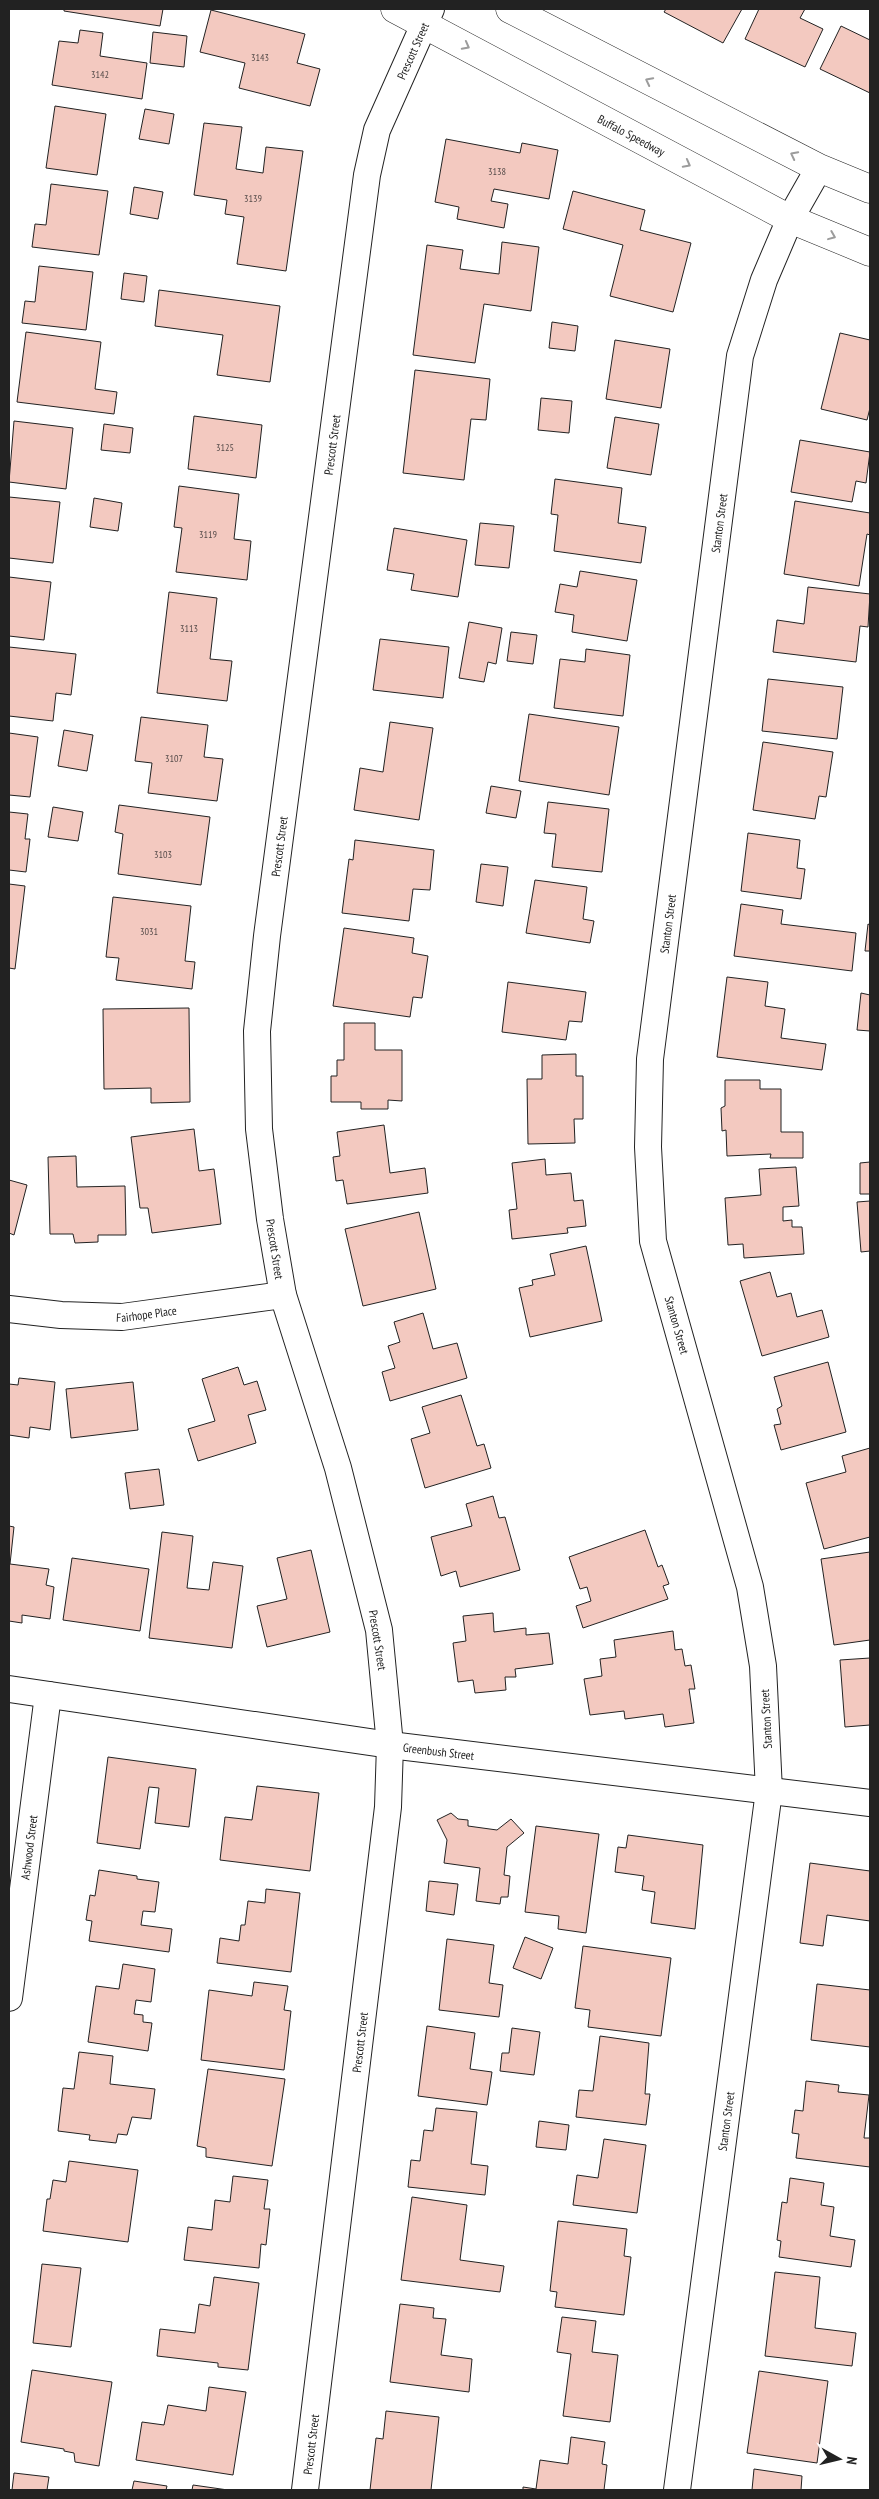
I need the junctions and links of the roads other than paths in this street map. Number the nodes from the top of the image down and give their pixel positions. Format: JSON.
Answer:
{"nodes":[{"id":1,"x":395,"y":9,"type":"edge"},
{"id":2,"x":510,"y":9,"type":"edge"},
{"id":3,"x":427,"y":16,"type":"edge"},
{"id":4,"x":819,"y":168,"type":"junction"},
{"id":5,"x":870,"y":189,"type":"edge"},
{"id":6,"x":790,"y":219,"type":"junction"},
{"id":7,"x":870,"y":252,"type":"edge"},
{"id":8,"x":283,"y":1295,"type":"junction"},
{"id":9,"x":9,"y":1309,"type":"edge"},
{"id":10,"x":9,"y":1689,"type":"edge"},
{"id":11,"x":48,"y":1695,"type":"junction"},
{"id":12,"x":390,"y":1745,"type":"junction"},
{"id":13,"x":769,"y":1791,"type":"junction"},
{"id":14,"x":870,"y":1803,"type":"edge"},
{"id":15,"x":9,"y":1998,"type":"edge"},
{"id":16,"x":305,"y":2490,"type":"edge"},
{"id":17,"x":677,"y":2490,"type":"edge"}],
"edges":[{"from":1,"to":3,"type":"main road","name":"Buffalo Speedway"},
{"from":4,"to":2,"type":"main road","one_way":true},
{"from":3,"to":6,"type":"main road","name":"Buffalo Speedway","one_way":true},
{"from":3,"to":8,"type":"street","name":"Prescott Street"},
{"from":4,"to":5,"type":"main road"},
{"from":4,"to":6,"type":"street","name":"Stanton Street"},
{"from":6,"to":7,"type":"main road","name":"Buffalo Speedway","one_way":true},
{"from":6,"to":13,"type":"street","name":"Stanton Street"},
{"from":8,"to":9,"type":"street","name":"Fairhope Place"},
{"from":8,"to":12,"type":"street","name":"Prescott Street"},
{"from":10,"to":11,"type":"street","name":"Greenbush Street"},
{"from":11,"to":12,"type":"street","name":"Greenbush Street"},
{"from":11,"to":15,"type":"street","name":"Ashwood Street"},
{"from":12,"to":13,"type":"street","name":"Greenbush Street"},
{"from":12,"to":16,"type":"street","name":"Prescott Street"},
{"from":13,"to":14,"type":"street","name":"Greenbush Street"},
{"from":13,"to":17,"type":"street","name":"Stanton Street"}]}
